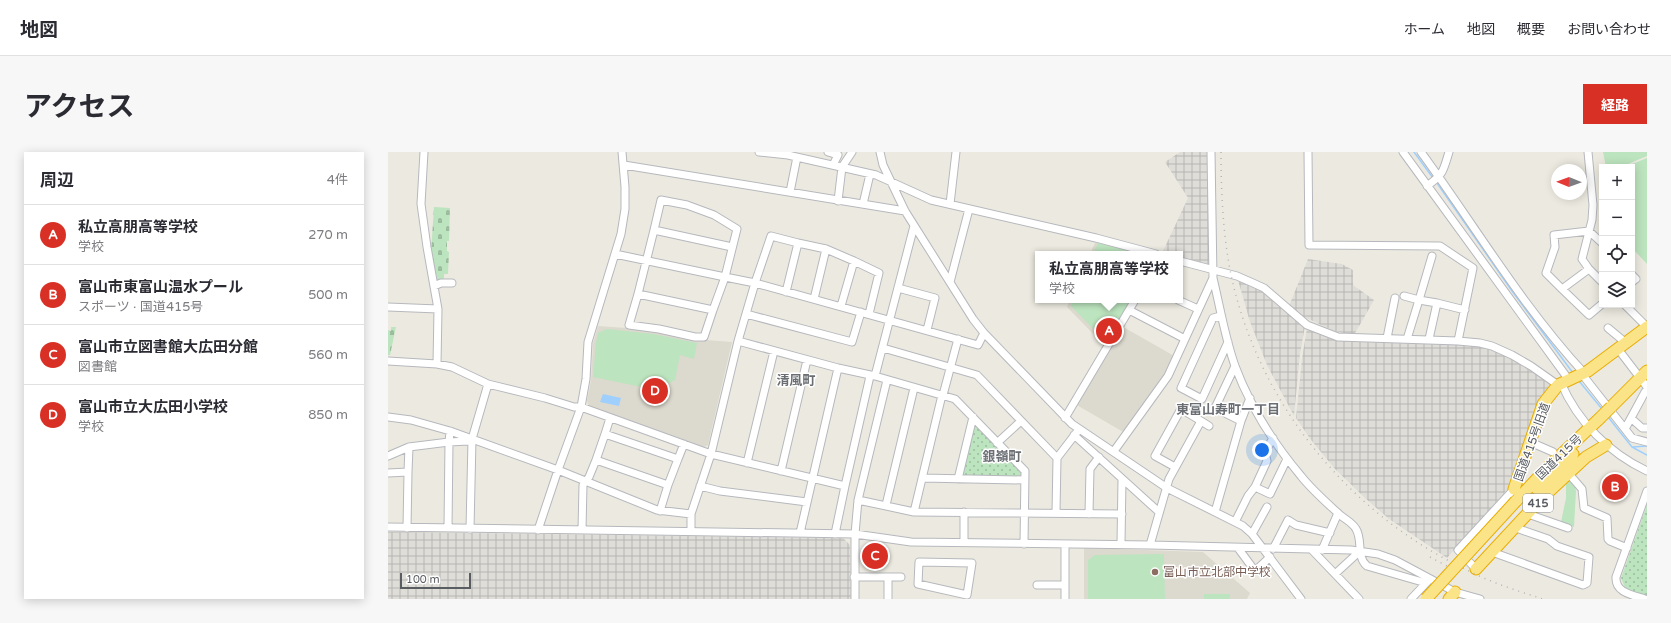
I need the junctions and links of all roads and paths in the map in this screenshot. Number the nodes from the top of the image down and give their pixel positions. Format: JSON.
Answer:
{"nodes":[{"id":1,"x":424,"y":152,"type":"edge"},
{"id":2,"x":622,"y":152,"type":"edge"},
{"id":3,"x":760,"y":152,"type":"edge"},
{"id":4,"x":828,"y":152,"type":"edge"},
{"id":5,"x":852,"y":152,"type":"edge"},
{"id":6,"x":880,"y":152,"type":"edge"},
{"id":7,"x":956,"y":152,"type":"edge"},
{"id":8,"x":1211,"y":152,"type":"edge"},
{"id":9,"x":1308,"y":152,"type":"edge"},
{"id":10,"x":1403,"y":152,"type":"edge"},
{"id":11,"x":1421,"y":152,"type":"edge"},
{"id":12,"x":1449,"y":152,"type":"edge"},
{"id":13,"x":1588,"y":152,"type":"edge"},
{"id":14,"x":800,"y":156,"type":"edge"},
{"id":15,"x":624,"y":165,"type":"junction"},
{"id":16,"x":834,"y":165,"type":"junction"},
{"id":17,"x":842,"y":167,"type":"junction"},
{"id":18,"x":870,"y":174,"type":"junction"},
{"id":19,"x":1440,"y":177,"type":"junction"},
{"id":20,"x":890,"y":181,"type":"junction"},
{"id":21,"x":1427,"y":186,"type":"junction"},
{"id":22,"x":790,"y":192,"type":"junction"},
{"id":23,"x":838,"y":201,"type":"junction"},
{"id":24,"x":863,"y":204,"type":"junction"},
{"id":25,"x":950,"y":204,"type":"junction"},
{"id":26,"x":969,"y":209,"type":"junction"},
{"id":27,"x":905,"y":211,"type":"junction"},
{"id":28,"x":914,"y":226,"type":"junction"},
{"id":29,"x":654,"y":230,"type":"junction"},
{"id":30,"x":1589,"y":231,"type":"junction"},
{"id":31,"x":1599,"y":240,"type":"edge"},
{"id":32,"x":798,"y":242,"type":"junction"},
{"id":33,"x":732,"y":247,"type":"junction"},
{"id":34,"x":826,"y":249,"type":"junction"},
{"id":35,"x":1145,"y":251,"type":"edge"},
{"id":36,"x":615,"y":254,"type":"junction"},
{"id":37,"x":1432,"y":256,"type":"dead end"},
{"id":38,"x":1478,"y":257,"type":"junction"},
{"id":39,"x":647,"y":261,"type":"junction"},
{"id":40,"x":854,"y":261,"type":"junction"},
{"id":41,"x":1183,"y":262,"type":"edge"},
{"id":42,"x":1473,"y":268,"type":"junction"},
{"id":43,"x":1589,"y":269,"type":"junction"},
{"id":44,"x":1213,"y":274,"type":"junction"},
{"id":45,"x":725,"y":277,"type":"junction"},
{"id":46,"x":1599,"y":279,"type":"edge"},
{"id":47,"x":950,"y":282,"type":"junction"},
{"id":48,"x":452,"y":283,"type":"dead end"},
{"id":49,"x":755,"y":283,"type":"junction"},
{"id":50,"x":434,"y":286,"type":"junction"},
{"id":51,"x":898,"y":288,"type":"junction"},
{"id":52,"x":1562,"y":289,"type":"junction"},
{"id":53,"x":786,"y":292,"type":"junction"},
{"id":54,"x":638,"y":294,"type":"junction"},
{"id":55,"x":1404,"y":296,"type":"dead end"},
{"id":56,"x":1395,"y":298,"type":"dead end"},
{"id":57,"x":814,"y":299,"type":"junction"},
{"id":58,"x":1419,"y":300,"type":"junction"},
{"id":59,"x":1183,"y":302,"type":"edge"},
{"id":60,"x":1133,"y":303,"type":"edge"},
{"id":61,"x":1437,"y":303,"type":"junction"},
{"id":62,"x":841,"y":306,"type":"junction"},
{"id":63,"x":388,"y":307,"type":"edge"},
{"id":64,"x":1599,"y":307,"type":"edge"},
{"id":65,"x":1628,"y":308,"type":"edge"},
{"id":66,"x":438,"y":309,"type":"junction"},
{"id":67,"x":1198,"y":309,"type":"junction"},
{"id":68,"x":713,"y":310,"type":"junction"},
{"id":69,"x":1128,"y":310,"type":"junction"},
{"id":70,"x":1465,"y":310,"type":"junction"},
{"id":71,"x":861,"y":312,"type":"junction"},
{"id":72,"x":746,"y":314,"type":"junction"},
{"id":73,"x":869,"y":314,"type":"junction"},
{"id":74,"x":1221,"y":316,"type":"junction"},
{"id":75,"x":890,"y":320,"type":"junction"},
{"id":76,"x":1647,"y":327,"type":"edge"},
{"id":77,"x":1608,"y":328,"type":"dead end"},
{"id":78,"x":927,"y":330,"type":"junction"},
{"id":79,"x":984,"y":333,"type":"junction"},
{"id":80,"x":1387,"y":338,"type":"junction"},
{"id":81,"x":1407,"y":338,"type":"junction"},
{"id":82,"x":958,"y":339,"type":"junction"},
{"id":83,"x":1185,"y":339,"type":"junction"},
{"id":84,"x":1429,"y":339,"type":"junction"},
{"id":85,"x":1458,"y":340,"type":"junction"},
{"id":86,"x":738,"y":341,"type":"junction"},
{"id":87,"x":1228,"y":342,"type":"junction"},
{"id":88,"x":1622,"y":346,"type":"junction"},
{"id":89,"x":883,"y":348,"type":"junction"},
{"id":90,"x":774,"y":351,"type":"junction"},
{"id":91,"x":807,"y":360,"type":"junction"},
{"id":92,"x":388,"y":361,"type":"edge"},
{"id":93,"x":437,"y":364,"type":"junction"},
{"id":94,"x":1235,"y":366,"type":"junction"},
{"id":95,"x":950,"y":367,"type":"junction"},
{"id":96,"x":838,"y":368,"type":"junction"},
{"id":97,"x":1584,"y":373,"type":"junction"},
{"id":98,"x":873,"y":376,"type":"junction"},
{"id":99,"x":888,"y":380,"type":"junction"},
{"id":100,"x":1645,"y":382,"type":"edge"},
{"id":101,"x":1563,"y":383,"type":"junction"},
{"id":102,"x":488,"y":384,"type":"junction"},
{"id":103,"x":914,"y":388,"type":"junction"},
{"id":104,"x":942,"y":395,"type":"junction"},
{"id":105,"x":1250,"y":398,"type":"junction"},
{"id":106,"x":581,"y":407,"type":"junction"},
{"id":107,"x":388,"y":417,"type":"edge"},
{"id":108,"x":973,"y":417,"type":"junction"},
{"id":109,"x":610,"y":418,"type":"junction"},
{"id":110,"x":1065,"y":418,"type":"junction"},
{"id":111,"x":1632,"y":419,"type":"junction"},
{"id":112,"x":1021,"y":421,"type":"junction"},
{"id":113,"x":1201,"y":421,"type":"junction"},
{"id":114,"x":1241,"y":421,"type":"junction"},
{"id":115,"x":1209,"y":426,"type":"dead end"},
{"id":116,"x":1647,"y":428,"type":"edge"},
{"id":117,"x":1079,"y":429,"type":"junction"},
{"id":118,"x":1625,"y":429,"type":"junction"},
{"id":119,"x":1591,"y":430,"type":"junction"},
{"id":120,"x":450,"y":431,"type":"junction"},
{"id":121,"x":605,"y":434,"type":"junction"},
{"id":122,"x":1074,"y":436,"type":"junction"},
{"id":123,"x":1273,"y":438,"type":"junction"},
{"id":124,"x":472,"y":439,"type":"junction"},
{"id":125,"x":449,"y":442,"type":"junction"},
{"id":126,"x":1530,"y":442,"type":"junction"},
{"id":127,"x":1647,"y":442,"type":"edge"},
{"id":128,"x":997,"y":443,"type":"junction"},
{"id":129,"x":684,"y":444,"type":"junction"},
{"id":130,"x":1606,"y":445,"type":"junction"},
{"id":131,"x":409,"y":447,"type":"junction"},
{"id":132,"x":1114,"y":451,"type":"junction"},
{"id":133,"x":1553,"y":452,"type":"dead end"},
{"id":134,"x":711,"y":454,"type":"junction"},
{"id":135,"x":388,"y":456,"type":"edge"},
{"id":136,"x":1098,"y":457,"type":"junction"},
{"id":137,"x":1057,"y":458,"type":"junction"},
{"id":138,"x":678,"y":459,"type":"junction"},
{"id":139,"x":1287,"y":459,"type":"junction"},
{"id":140,"x":596,"y":460,"type":"junction"},
{"id":141,"x":747,"y":463,"type":"junction"},
{"id":142,"x":1175,"y":467,"type":"junction"},
{"id":143,"x":558,"y":470,"type":"junction"},
{"id":144,"x":781,"y":471,"type":"junction"},
{"id":145,"x":1647,"y":471,"type":"edge"},
{"id":146,"x":408,"y":472,"type":"junction"},
{"id":147,"x":388,"y":473,"type":"edge"},
{"id":148,"x":1569,"y":474,"type":"junction"},
{"id":149,"x":813,"y":478,"type":"junction"},
{"id":150,"x":922,"y":478,"type":"junction"},
{"id":151,"x":958,"y":479,"type":"junction"},
{"id":152,"x":1122,"y":479,"type":"junction"},
{"id":153,"x":1024,"y":480,"type":"junction"},
{"id":154,"x":586,"y":482,"type":"junction"},
{"id":155,"x":668,"y":485,"type":"junction"},
{"id":156,"x":700,"y":486,"type":"junction"},
{"id":157,"x":845,"y":486,"type":"junction"},
{"id":158,"x":1255,"y":487,"type":"junction"},
{"id":159,"x":1167,"y":488,"type":"junction"},
{"id":160,"x":1514,"y":489,"type":"joint"},
{"id":161,"x":1647,"y":492,"type":"edge"},
{"id":162,"x":858,"y":500,"type":"junction"},
{"id":163,"x":807,"y":502,"type":"junction"},
{"id":164,"x":1519,"y":503,"type":"junction"},
{"id":165,"x":886,"y":505,"type":"junction"},
{"id":166,"x":1267,"y":507,"type":"dead end"},
{"id":167,"x":660,"y":511,"type":"junction"},
{"id":168,"x":914,"y":512,"type":"junction"},
{"id":169,"x":964,"y":512,"type":"junction"},
{"id":170,"x":1159,"y":512,"type":"junction"},
{"id":171,"x":1215,"y":512,"type":"junction"},
{"id":172,"x":1024,"y":513,"type":"junction"},
{"id":173,"x":1056,"y":513,"type":"junction"},
{"id":174,"x":1338,"y":513,"type":"junction"},
{"id":175,"x":691,"y":514,"type":"junction"},
{"id":176,"x":1089,"y":514,"type":"junction"},
{"id":177,"x":1122,"y":514,"type":"junction"},
{"id":178,"x":1528,"y":514,"type":"junction"},
{"id":179,"x":1235,"y":522,"type":"junction"},
{"id":180,"x":388,"y":527,"type":"edge"},
{"id":181,"x":408,"y":528,"type":"junction"},
{"id":182,"x":448,"y":528,"type":"junction"},
{"id":183,"x":1516,"y":528,"type":"junction"},
{"id":184,"x":1568,"y":528,"type":"dead end"},
{"id":185,"x":470,"y":529,"type":"junction"},
{"id":186,"x":538,"y":530,"type":"junction"},
{"id":187,"x":582,"y":530,"type":"junction"},
{"id":188,"x":691,"y":531,"type":"junction"},
{"id":189,"x":800,"y":533,"type":"junction"},
{"id":190,"x":1330,"y":533,"type":"junction"},
{"id":191,"x":835,"y":534,"type":"junction"},
{"id":192,"x":855,"y":534,"type":"junction"},
{"id":193,"x":1252,"y":534,"type":"junction"},
{"id":194,"x":964,"y":542,"type":"junction"},
{"id":195,"x":1024,"y":544,"type":"junction"},
{"id":196,"x":1065,"y":544,"type":"junction"},
{"id":197,"x":1121,"y":544,"type":"junction"},
{"id":198,"x":1150,"y":545,"type":"junction"},
{"id":199,"x":1238,"y":548,"type":"junction"},
{"id":200,"x":1263,"y":548,"type":"junction"},
{"id":201,"x":1627,"y":548,"type":"junction"},
{"id":202,"x":1273,"y":549,"type":"junction"},
{"id":203,"x":1312,"y":550,"type":"junction"},
{"id":204,"x":1322,"y":550,"type":"junction"},
{"id":205,"x":1360,"y":551,"type":"junction"},
{"id":206,"x":1492,"y":552,"type":"junction"},
{"id":207,"x":1270,"y":557,"type":"junction"},
{"id":208,"x":1476,"y":569,"type":"joint"},
{"id":209,"x":1335,"y":574,"type":"junction"},
{"id":210,"x":854,"y":577,"type":"junction"},
{"id":211,"x":888,"y":577,"type":"junction"},
{"id":212,"x":901,"y":577,"type":"dead end"},
{"id":213,"x":1428,"y":580,"type":"junction"},
{"id":214,"x":1037,"y":585,"type":"dead end"},
{"id":215,"x":1065,"y":585,"type":"junction"},
{"id":216,"x":1452,"y":595,"type":"edge"},
{"id":217,"x":967,"y":597,"type":"edge"},
{"id":218,"x":1467,"y":597,"type":"edge"},
{"id":219,"x":855,"y":599,"type":"edge"},
{"id":220,"x":888,"y":599,"type":"edge"},
{"id":221,"x":1065,"y":599,"type":"edge"},
{"id":222,"x":1301,"y":599,"type":"edge"},
{"id":223,"x":1359,"y":599,"type":"edge"},
{"id":224,"x":1411,"y":599,"type":"edge"},
{"id":225,"x":1426,"y":599,"type":"edge"},
{"id":226,"x":1435,"y":599,"type":"edge"},
{"id":227,"x":1480,"y":599,"type":"edge"},
{"id":228,"x":1645,"y":599,"type":"edge"}],
"edges":[{"from":1,"to":50,"type":"street"},
{"from":2,"to":15,"type":"street"},
{"from":3,"to":14,"type":"street"},
{"from":4,"to":16,"type":"street"},
{"from":5,"to":17,"type":"street"},
{"from":6,"to":20,"type":"street"},
{"from":7,"to":25,"type":"street"},
{"from":8,"to":44,"type":"street"},
{"from":9,"to":42,"type":"street"},
{"from":10,"to":21,"type":"street"},
{"from":11,"to":19,"type":"street"},
{"from":12,"to":19,"type":"street"},
{"from":13,"to":30,"type":"street"},
{"from":14,"to":16,"type":"street"},
{"from":14,"to":22,"type":"street"},
{"from":15,"to":22,"type":"street"},
{"from":15,"to":36,"type":"street"},
{"from":16,"to":17,"type":"street"},
{"from":17,"to":18,"type":"street"},
{"from":17,"to":23,"type":"street"},
{"from":18,"to":20,"type":"street"},
{"from":18,"to":24,"type":"street"},
{"from":19,"to":21,"type":"street"},
{"from":19,"to":97,"type":"street"},
{"from":20,"to":25,"type":"street"},
{"from":20,"to":27,"type":"street"},
{"from":21,"to":38,"type":"street"},
{"from":22,"to":23,"type":"street"},
{"from":23,"to":24,"type":"street"},
{"from":24,"to":27,"type":"street"},
{"from":25,"to":26,"type":"street"},
{"from":26,"to":35,"type":"street"},
{"from":26,"to":47,"type":"street"},
{"from":27,"to":28,"type":"street"},
{"from":28,"to":47,"type":"street"},
{"from":28,"to":51,"type":"street"},
{"from":29,"to":33,"type":"street"},
{"from":29,"to":33,"type":"street"},
{"from":29,"to":39,"type":"street"},
{"from":30,"to":31,"type":"street"},
{"from":30,"to":43,"type":"street"},
{"from":30,"to":52,"type":"street"},
{"from":32,"to":34,"type":"street"},
{"from":32,"to":49,"type":"street"},
{"from":32,"to":53,"type":"street"},
{"from":33,"to":45,"type":"street"},
{"from":34,"to":40,"type":"street"},
{"from":34,"to":57,"type":"street"},
{"from":36,"to":39,"type":"street"},
{"from":36,"to":106,"type":"street"},
{"from":37,"to":58,"type":"street"},
{"from":38,"to":42,"type":"street"},
{"from":38,"to":101,"type":"street"},
{"from":39,"to":45,"type":"street"},
{"from":39,"to":54,"type":"street"},
{"from":40,"to":62,"type":"street"},
{"from":40,"to":73,"type":"street"},
{"from":41,"to":44,"type":"street"},
{"from":42,"to":70,"type":"street"},
{"from":43,"to":46,"type":"street"},
{"from":43,"to":52,"type":"street"},
{"from":44,"to":67,"type":"street"},
{"from":44,"to":74,"type":"street"},
{"from":44,"to":80,"type":"street"},
{"from":45,"to":49,"type":"street"},
{"from":45,"to":68,"type":"street"},
{"from":47,"to":79,"type":"street"},
{"from":48,"to":50,"type":"street"},
{"from":49,"to":53,"type":"street"},
{"from":49,"to":72,"type":"street"},
{"from":50,"to":66,"type":"street"},
{"from":51,"to":75,"type":"street"},
{"from":51,"to":78,"type":"street"},
{"from":52,"to":64,"type":"street"},
{"from":53,"to":57,"type":"street"},
{"from":54,"to":68,"type":"street"},
{"from":54,"to":68,"type":"street"},
{"from":55,"to":58,"type":"street"},
{"from":56,"to":80,"type":"street"},
{"from":57,"to":62,"type":"street"},
{"from":58,"to":61,"type":"street"},
{"from":58,"to":81,"type":"street"},
{"from":59,"to":67,"type":"street"},
{"from":60,"to":69,"type":"street"},
{"from":61,"to":70,"type":"street"},
{"from":61,"to":84,"type":"street"},
{"from":62,"to":71,"type":"street"},
{"from":63,"to":66,"type":"street"},
{"from":65,"to":76,"type":"street"},
{"from":66,"to":93,"type":"street"},
{"from":67,"to":83,"type":"street"},
{"from":69,"to":83,"type":"street"},
{"from":69,"to":110,"type":"street"},
{"from":70,"to":85,"type":"street"},
{"from":71,"to":72,"type":"street"},
{"from":71,"to":73,"type":"street"},
{"from":72,"to":86,"type":"street"},
{"from":73,"to":75,"type":"street"},
{"from":74,"to":87,"type":"street"},
{"from":74,"to":87,"type":"street"},
{"from":75,"to":78,"type":"street"},
{"from":75,"to":89,"type":"street"},
{"from":76,"to":88,"type":"highway","name":"国道415号旧道","number":"415"},
{"from":77,"to":88,"type":"street"},
{"from":78,"to":82,"type":"street"},
{"from":79,"to":82,"type":"street"},
{"from":79,"to":110,"type":"street"},
{"from":80,"to":81,"type":"street"},
{"from":81,"to":84,"type":"street"},
{"from":82,"to":95,"type":"street"},
{"from":83,"to":132,"type":"street"},
{"from":84,"to":85,"type":"street"},
{"from":85,"to":101,"type":"street"},
{"from":86,"to":90,"type":"street"},
{"from":86,"to":134,"type":"street"},
{"from":87,"to":94,"type":"street"},
{"from":88,"to":97,"type":"highway","name":"国道415号旧道","number":"415"},
{"from":88,"to":100,"type":"street"},
{"from":89,"to":95,"type":"street"},
{"from":89,"to":98,"type":"street"},
{"from":90,"to":91,"type":"street"},
{"from":90,"to":141,"type":"street"},
{"from":91,"to":96,"type":"street"},
{"from":91,"to":144,"type":"street"},
{"from":92,"to":93,"type":"street"},
{"from":93,"to":102,"type":"street"},
{"from":94,"to":105,"type":"street"},
{"from":94,"to":114,"type":"street"},
{"from":95,"to":104,"type":"street"},
{"from":95,"to":112,"type":"street"},
{"from":96,"to":98,"type":"street"},
{"from":96,"to":149,"type":"street"},
{"from":97,"to":101,"type":"highway","name":"国道415号旧道","number":"415"},
{"from":97,"to":118,"type":"street"},
{"from":98,"to":99,"type":"street"},
{"from":98,"to":157,"type":"street"},
{"from":99,"to":103,"type":"street"},
{"from":99,"to":162,"type":"street"},
{"from":100,"to":111,"type":"street"},
{"from":100,"to":119,"type":"highway","name":"国道415号","number":"415"},
{"from":101,"to":119,"type":"street"},
{"from":101,"to":126,"type":"highway","name":"国道415号旧道","number":"415"},
{"from":102,"to":106,"type":"street"},
{"from":102,"to":124,"type":"street"},
{"from":103,"to":104,"type":"street"},
{"from":103,"to":165,"type":"street"},
{"from":104,"to":108,"type":"street"},
{"from":104,"to":150,"type":"street"},
{"from":105,"to":114,"type":"street"},
{"from":105,"to":123,"type":"street"},
{"from":106,"to":109,"type":"street"},
{"from":106,"to":143,"type":"street"},
{"from":107,"to":120,"type":"street"},
{"from":108,"to":128,"type":"street"},
{"from":108,"to":151,"type":"street"},
{"from":109,"to":121,"type":"street"},
{"from":109,"to":129,"type":"street"},
{"from":110,"to":117,"type":"street"},
{"from":111,"to":116,"type":"street"},
{"from":111,"to":118,"type":"street"},
{"from":112,"to":128,"type":"street"},
{"from":112,"to":137,"type":"street"},
{"from":113,"to":115,"type":"street"},
{"from":113,"to":142,"type":"street"},
{"from":113,"to":142,"type":"street"},
{"from":114,"to":171,"type":"street"},
{"from":117,"to":122,"type":"street"},
{"from":117,"to":132,"type":"street"},
{"from":118,"to":127,"type":"street"},
{"from":119,"to":130,"type":"street"},
{"from":119,"to":164,"type":"highway","name":"国道415号","number":"415"},
{"from":120,"to":124,"type":"street"},
{"from":120,"to":125,"type":"street"},
{"from":121,"to":138,"type":"street"},
{"from":121,"to":140,"type":"street"},
{"from":122,"to":136,"type":"street"},
{"from":122,"to":137,"type":"street"},
{"from":123,"to":139,"type":"street"},
{"from":123,"to":158,"type":"street"},
{"from":124,"to":125,"type":"street"},
{"from":124,"to":143,"type":"street"},
{"from":124,"to":185,"type":"street"},
{"from":125,"to":131,"type":"street"},
{"from":125,"to":182,"type":"street"},
{"from":126,"to":133,"type":"street"},
{"from":126,"to":160,"type":"highway","name":"国道415号旧道","number":"415"},
{"from":128,"to":153,"type":"street"},
{"from":129,"to":134,"type":"street"},
{"from":129,"to":138,"type":"street"},
{"from":130,"to":145,"type":"street"},
{"from":130,"to":148,"type":"highway","name":"国道415号","number":"415"},
{"from":131,"to":135,"type":"street"},
{"from":131,"to":146,"type":"street"},
{"from":132,"to":159,"type":"street"},
{"from":134,"to":141,"type":"street"},
{"from":134,"to":156,"type":"street"},
{"from":136,"to":152,"type":"street"},
{"from":136,"to":176,"type":"street"},
{"from":137,"to":173,"type":"street"},
{"from":138,"to":155,"type":"street"},
{"from":139,"to":158,"type":"street"},
{"from":139,"to":174,"type":"street"},
{"from":140,"to":154,"type":"street"},
{"from":140,"to":155,"type":"street"},
{"from":141,"to":144,"type":"street"},
{"from":142,"to":159,"type":"street"},
{"from":143,"to":154,"type":"street"},
{"from":143,"to":186,"type":"street"},
{"from":144,"to":149,"type":"street"},
{"from":146,"to":147,"type":"street"},
{"from":146,"to":181,"type":"street"},
{"from":148,"to":178,"type":"highway","name":"国道415号","number":"415"},
{"from":148,"to":201,"type":"street"},
{"from":149,"to":157,"type":"street"},
{"from":149,"to":163,"type":"street"},
{"from":150,"to":151,"type":"street"},
{"from":150,"to":168,"type":"street"},
{"from":151,"to":153,"type":"street"},
{"from":152,"to":170,"type":"street"},
{"from":152,"to":177,"type":"street"},
{"from":153,"to":172,"type":"street"},
{"from":154,"to":167,"type":"street"},
{"from":154,"to":187,"type":"street"},
{"from":155,"to":167,"type":"street"},
{"from":156,"to":163,"type":"street"},
{"from":156,"to":175,"type":"street"},
{"from":157,"to":191,"type":"street"},
{"from":158,"to":179,"type":"street"},
{"from":159,"to":170,"type":"street"},
{"from":159,"to":171,"type":"street"},
{"from":160,"to":208,"type":"street"},
{"from":161,"to":201,"type":"street"},
{"from":162,"to":165,"type":"street"},
{"from":162,"to":192,"type":"street"},
{"from":163,"to":189,"type":"street"},
{"from":164,"to":225,"type":"highway","name":"国道415号","number":"415","bridge":true},
{"from":164,"to":226,"type":"highway","name":"国道415号","number":"415"},
{"from":165,"to":168,"type":"street"},
{"from":166,"to":193,"type":"street"},
{"from":167,"to":175,"type":"street"},
{"from":168,"to":169,"type":"street"},
{"from":169,"to":172,"type":"street"},
{"from":169,"to":194,"type":"street"},
{"from":170,"to":198,"type":"street"},
{"from":171,"to":179,"type":"street"},
{"from":172,"to":173,"type":"street"},
{"from":172,"to":195,"type":"street"},
{"from":173,"to":176,"type":"street"},
{"from":174,"to":190,"type":"street"},
{"from":174,"to":205,"type":"street"},
{"from":175,"to":188,"type":"street"},
{"from":176,"to":177,"type":"street"},
{"from":177,"to":197,"type":"street"},
{"from":178,"to":183,"type":"highway","name":"国道415号","number":"415"},
{"from":178,"to":184,"type":"street"},
{"from":179,"to":193,"type":"street"},
{"from":180,"to":181,"type":"street"},
{"from":181,"to":182,"type":"street"},
{"from":182,"to":185,"type":"street"},
{"from":183,"to":206,"type":"highway","name":"国道415号","number":"415"},
{"from":183,"to":206,"type":"street"},
{"from":185,"to":186,"type":"street"},
{"from":186,"to":187,"type":"street"},
{"from":187,"to":188,"type":"street"},
{"from":188,"to":189,"type":"street"},
{"from":189,"to":191,"type":"street"},
{"from":190,"to":202,"type":"street"},
{"from":190,"to":204,"type":"street"},
{"from":191,"to":192,"type":"street"},
{"from":192,"to":194,"type":"street"},
{"from":192,"to":210,"type":"street"},
{"from":193,"to":200,"type":"street"},
{"from":194,"to":195,"type":"street"},
{"from":195,"to":196,"type":"street"},
{"from":196,"to":197,"type":"street"},
{"from":196,"to":215,"type":"street"},
{"from":197,"to":198,"type":"street"},
{"from":198,"to":199,"type":"street"},
{"from":199,"to":200,"type":"street"},
{"from":199,"to":207,"type":"street"},
{"from":200,"to":202,"type":"street"},
{"from":200,"to":207,"type":"street"},
{"from":201,"to":228,"type":"street"},
{"from":202,"to":203,"type":"street"},
{"from":203,"to":204,"type":"street"},
{"from":203,"to":209,"type":"street"},
{"from":204,"to":205,"type":"street"},
{"from":205,"to":209,"type":"street"},
{"from":205,"to":213,"type":"street"},
{"from":205,"to":213,"type":"street"},
{"from":206,"to":208,"type":"highway","name":"国道415号","number":"415"},
{"from":207,"to":222,"type":"street"},
{"from":209,"to":223,"type":"street"},
{"from":210,"to":211,"type":"street"},
{"from":210,"to":219,"type":"street"},
{"from":211,"to":212,"type":"street"},
{"from":211,"to":220,"type":"street"},
{"from":213,"to":216,"type":"street"},
{"from":213,"to":224,"type":"street"},
{"from":214,"to":215,"type":"street"},
{"from":215,"to":221,"type":"street"},
{"from":216,"to":218,"type":"street"},
{"from":217,"to":217,"type":"street"},
{"from":218,"to":227,"type":"street"}]}
